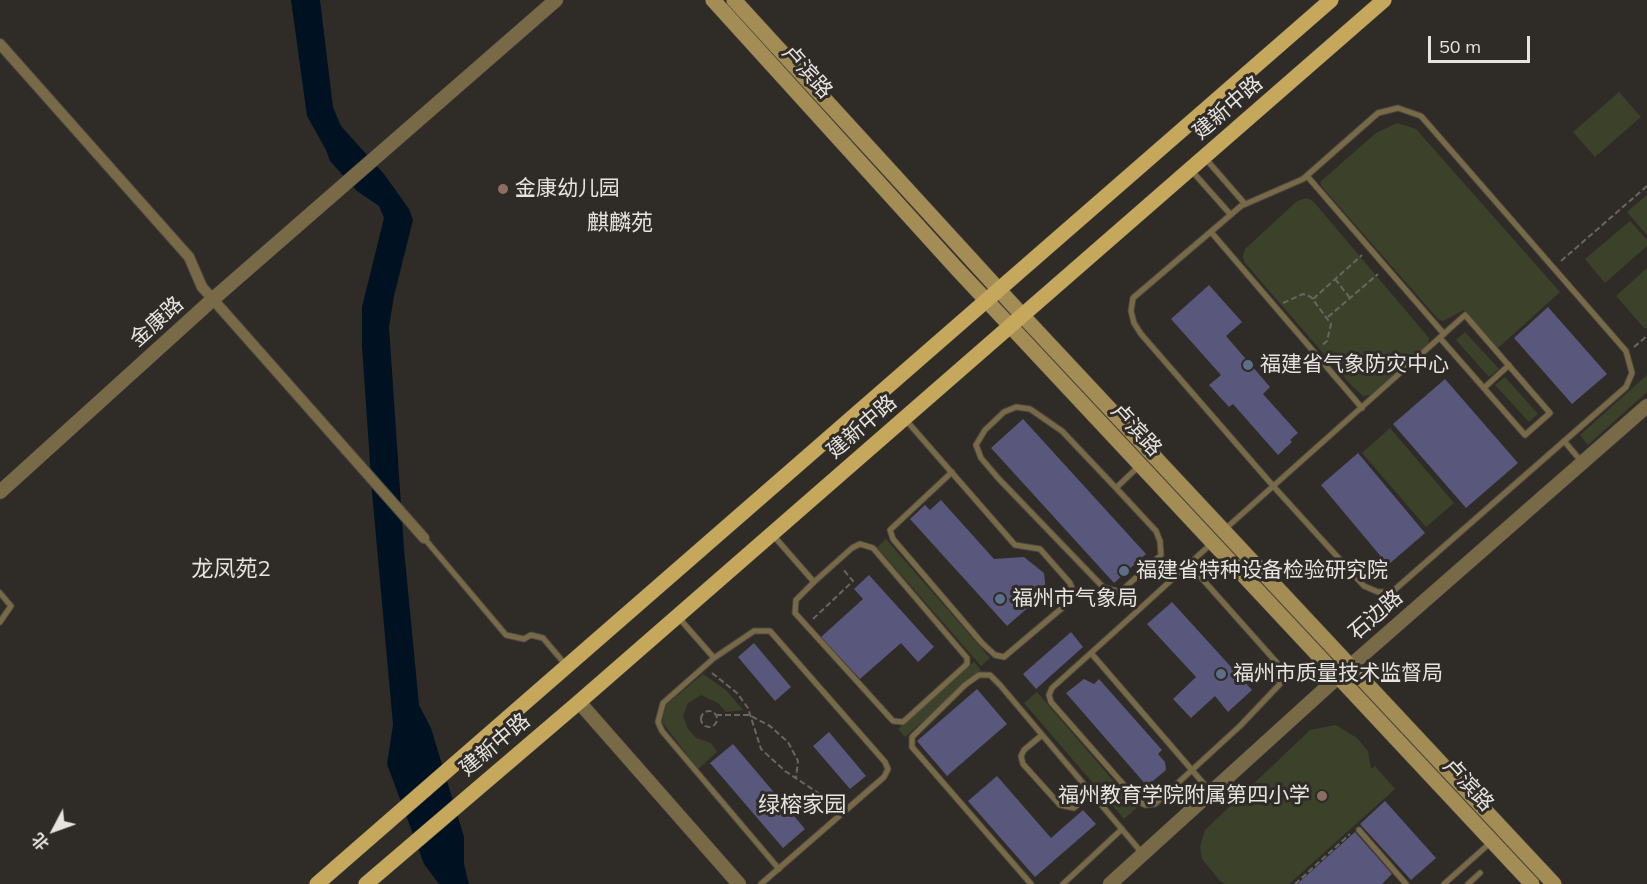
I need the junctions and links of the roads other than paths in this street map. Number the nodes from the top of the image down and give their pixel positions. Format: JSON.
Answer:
{"nodes":[{"id":1,"x":556,"y":0,"type":"edge"},
{"id":2,"x":713,"y":0,"type":"edge"},
{"id":3,"x":734,"y":0,"type":"edge"},
{"id":4,"x":1331,"y":0,"type":"edge"},
{"id":5,"x":1384,"y":0,"type":"edge"},
{"id":6,"x":0,"y":44,"type":"edge"},
{"id":7,"x":1204,"y":157,"type":"junction"},
{"id":8,"x":1190,"y":169,"type":"junction"},
{"id":9,"x":1307,"y":176,"type":"junction"},
{"id":10,"x":1245,"y":204,"type":"junction"},
{"id":11,"x":1231,"y":215,"type":"junction"},
{"id":12,"x":1211,"y":232,"type":"junction"},
{"id":13,"x":999,"y":290,"type":"junction"},
{"id":14,"x":212,"y":300,"type":"junction"},
{"id":15,"x":987,"y":300,"type":"junction"},
{"id":16,"x":1016,"y":320,"type":"junction"},
{"id":17,"x":1442,"y":336,"type":"junction"},
{"id":18,"x":1509,"y":365,"type":"junction"},
{"id":19,"x":1484,"y":388,"type":"junction"},
{"id":20,"x":1647,"y":406,"type":"edge"},
{"id":21,"x":1362,"y":408,"type":"junction"},
{"id":22,"x":904,"y":418,"type":"junction"},
{"id":23,"x":1564,"y":441,"type":"junction"},
{"id":24,"x":1582,"y":463,"type":"junction"},
{"id":25,"x":1140,"y":465,"type":"junction"},
{"id":26,"x":952,"y":472,"type":"junction"},
{"id":27,"x":1274,"y":487,"type":"junction"},
{"id":28,"x":1116,"y":488,"type":"junction"},
{"id":29,"x":0,"y":492,"type":"edge"},
{"id":30,"x":1223,"y":531,"type":"junction"},
{"id":31,"x":771,"y":533,"type":"junction"},
{"id":32,"x":424,"y":538,"type":"joint"},
{"id":33,"x":1212,"y":543,"type":"junction"},
{"id":34,"x":1189,"y":564,"type":"junction"},
{"id":35,"x":814,"y":582,"type":"junction"},
{"id":36,"x":0,"y":593,"type":"edge"},
{"id":37,"x":676,"y":616,"type":"junction"},
{"id":38,"x":0,"y":622,"type":"edge"},
{"id":39,"x":1091,"y":653,"type":"junction"},
{"id":40,"x":714,"y":658,"type":"junction"},
{"id":41,"x":566,"y":664,"type":"junction"},
{"id":42,"x":1349,"y":667,"type":"junction"},
{"id":43,"x":1338,"y":678,"type":"junction"},
{"id":44,"x":579,"y":702,"type":"junction"},
{"id":45,"x":1042,"y":735,"type":"junction"},
{"id":46,"x":1192,"y":770,"type":"junction"},
{"id":47,"x":1091,"y":793,"type":"junction"},
{"id":48,"x":1211,"y":793,"type":"junction"},
{"id":49,"x":1122,"y":829,"type":"junction"},
{"id":50,"x":1359,"y":830,"type":"road end"},
{"id":51,"x":1492,"y":842,"type":"junction"},
{"id":52,"x":1143,"y":854,"type":"junction"},
{"id":53,"x":779,"y":869,"type":"junction"},
{"id":54,"x":1480,"y":873,"type":"dead end"},
{"id":55,"x":316,"y":884,"type":"edge"},
{"id":56,"x":366,"y":884,"type":"edge"},
{"id":57,"x":739,"y":884,"type":"edge"},
{"id":58,"x":761,"y":884,"type":"edge"},
{"id":59,"x":1031,"y":884,"type":"edge"},
{"id":60,"x":1063,"y":884,"type":"edge"},
{"id":61,"x":1110,"y":884,"type":"edge"},
{"id":62,"x":1406,"y":884,"type":"edge"},
{"id":63,"x":1444,"y":884,"type":"edge"},
{"id":64,"x":1468,"y":884,"type":"edge"},
{"id":65,"x":1532,"y":884,"type":"edge"},
{"id":66,"x":1554,"y":884,"type":"edge"}],
"edges":[{"from":1,"to":14,"type":"street","name":"金康路"},
{"from":2,"to":15,"type":"main road","name":"卢滨路"},
{"from":3,"to":13,"type":"main road"},
{"from":4,"to":13,"type":"main road","name":"建新中路"},
{"from":5,"to":7,"type":"main road","name":"建新中路"},
{"from":6,"to":14,"type":"street"},
{"from":7,"to":8,"type":"main road","name":"建新中路"},
{"from":7,"to":10,"type":"lane"},
{"from":8,"to":11,"type":"lane"},
{"from":8,"to":16,"type":"main road","name":"建新中路"},
{"from":9,"to":10,"type":"lane"},
{"from":9,"to":17,"type":"lane"},
{"from":9,"to":23,"type":"lane"},
{"from":10,"to":11,"type":"lane"},
{"from":11,"to":12,"type":"lane"},
{"from":12,"to":21,"type":"lane"},
{"from":12,"to":27,"type":"lane"},
{"from":13,"to":15,"type":"main road","name":"建新中路"},
{"from":13,"to":16,"type":"main road"},
{"from":14,"to":29,"type":"street","name":"金康路"},
{"from":14,"to":32,"type":"street"},
{"from":15,"to":16,"type":"main road","name":"卢滨路"},
{"from":15,"to":41,"type":"main road","name":"建新中路"},
{"from":16,"to":22,"type":"main road","name":"建新中路"},
{"from":16,"to":25,"type":"main road","name":"卢滨路"},
{"from":16,"to":30,"type":"main road"},
{"from":17,"to":18,"type":"lane"},
{"from":17,"to":19,"type":"lane"},
{"from":17,"to":21,"type":"lane"},
{"from":18,"to":19,"type":"lane"},
{"from":18,"to":19,"type":"lane"},
{"from":20,"to":24,"type":"street","name":"石边路"},
{"from":21,"to":27,"type":"lane"},
{"from":22,"to":26,"type":"lane"},
{"from":22,"to":31,"type":"main road","name":"建新中路"},
{"from":23,"to":24,"type":"lane"},
{"from":23,"to":27,"type":"lane"},
{"from":24,"to":42,"type":"street","name":"石边路"},
{"from":25,"to":28,"type":"lane"},
{"from":25,"to":33,"type":"main road","name":"卢滨路"},
{"from":26,"to":26,"type":"lane"},
{"from":27,"to":30,"type":"lane"},
{"from":28,"to":28,"type":"lane"},
{"from":30,"to":42,"type":"main road"},
{"from":31,"to":35,"type":"lane"},
{"from":31,"to":37,"type":"main road","name":"建新中路"},
{"from":32,"to":41,"type":"lane"},
{"from":33,"to":34,"type":"lane"},
{"from":33,"to":43,"type":"main road","name":"卢滨路"},
{"from":34,"to":39,"type":"lane"},
{"from":34,"to":46,"type":"lane"},
{"from":35,"to":35,"type":"lane"},
{"from":36,"to":38,"type":"lane"},
{"from":37,"to":40,"type":"lane"},
{"from":37,"to":44,"type":"main road","name":"建新中路"},
{"from":39,"to":46,"type":"lane"},
{"from":39,"to":46,"type":"lane"},
{"from":40,"to":53,"type":"lane"},
{"from":40,"to":53,"type":"lane"},
{"from":41,"to":55,"type":"main road","name":"建新中路"},
{"from":42,"to":43,"type":"street","name":"石边路"},
{"from":42,"to":66,"type":"main road"},
{"from":43,"to":48,"type":"street","name":"石边路"},
{"from":43,"to":51,"type":"main road","name":"卢滨路"},
{"from":44,"to":56,"type":"main road","name":"建新中路"},
{"from":44,"to":57,"type":"street"},
{"from":45,"to":47,"type":"lane"},
{"from":45,"to":47,"type":"lane"},
{"from":45,"to":59,"type":"lane"},
{"from":46,"to":48,"type":"lane"},
{"from":47,"to":49,"type":"lane"},
{"from":48,"to":52,"type":"street","name":"石边路"},
{"from":49,"to":52,"type":"lane"},
{"from":49,"to":60,"type":"lane"},
{"from":50,"to":62,"type":"lane"},
{"from":51,"to":63,"type":"lane"},
{"from":51,"to":65,"type":"main road","name":"卢滨路"},
{"from":52,"to":61,"type":"street","name":"石边路"},
{"from":53,"to":58,"type":"lane"},
{"from":54,"to":64,"type":"lane"}]}
